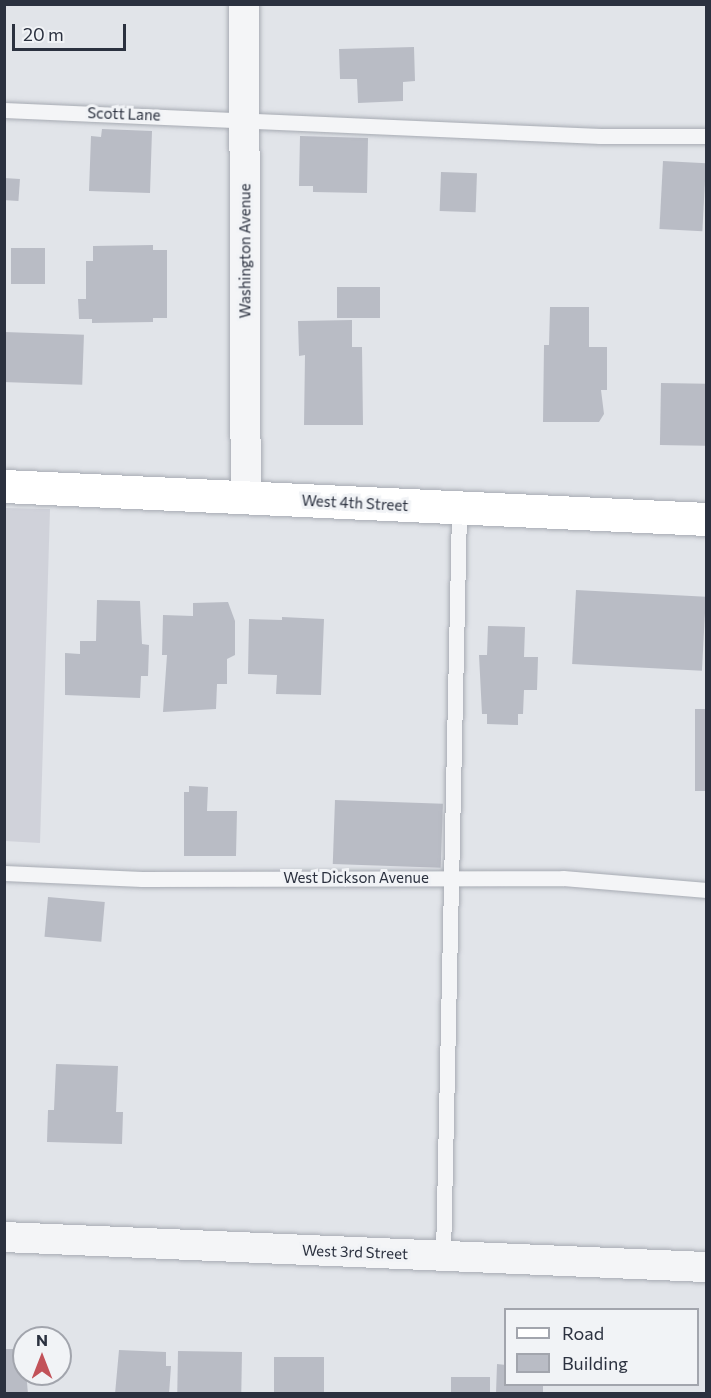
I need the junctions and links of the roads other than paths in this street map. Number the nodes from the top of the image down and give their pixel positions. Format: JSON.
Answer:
{"nodes":[{"id":1,"x":244,"y":4,"type":"edge"},
{"id":2,"x":4,"y":110,"type":"edge"},
{"id":3,"x":244,"y":118,"type":"junction"},
{"id":4,"x":706,"y":136,"type":"edge"},
{"id":5,"x":4,"y":486,"type":"edge"},
{"id":6,"x":246,"y":498,"type":"junction"},
{"id":7,"x":459,"y":508,"type":"junction"},
{"id":8,"x":706,"y":519,"type":"edge"},
{"id":9,"x":4,"y":873,"type":"edge"},
{"id":10,"x":454,"y":878,"type":"junction"},
{"id":11,"x":706,"y":890,"type":"edge"},
{"id":12,"x":4,"y":1237,"type":"edge"},
{"id":13,"x":444,"y":1256,"type":"junction"},
{"id":14,"x":706,"y":1267,"type":"edge"}],
"edges":[{"from":1,"to":3,"type":"street","name":"Washington Avenue"},
{"from":2,"to":3,"type":"lane","name":"Scott Lane"},
{"from":3,"to":4,"type":"lane","name":"Scott Lane"},
{"from":3,"to":6,"type":"street","name":"Washington Avenue"},
{"from":5,"to":6,"type":"main road","name":"West 4th Street"},
{"from":6,"to":7,"type":"main road","name":"West 4th Street"},
{"from":7,"to":8,"type":"main road","name":"West 4th Street"},
{"from":7,"to":10,"type":"lane"},
{"from":9,"to":10,"type":"lane","name":"West Dickson Avenue"},
{"from":10,"to":11,"type":"lane","name":"West Dickson Avenue"},
{"from":10,"to":13,"type":"lane"},
{"from":12,"to":13,"type":"street","name":"West 3rd Street"},
{"from":13,"to":14,"type":"street","name":"West 3rd Street"}]}
